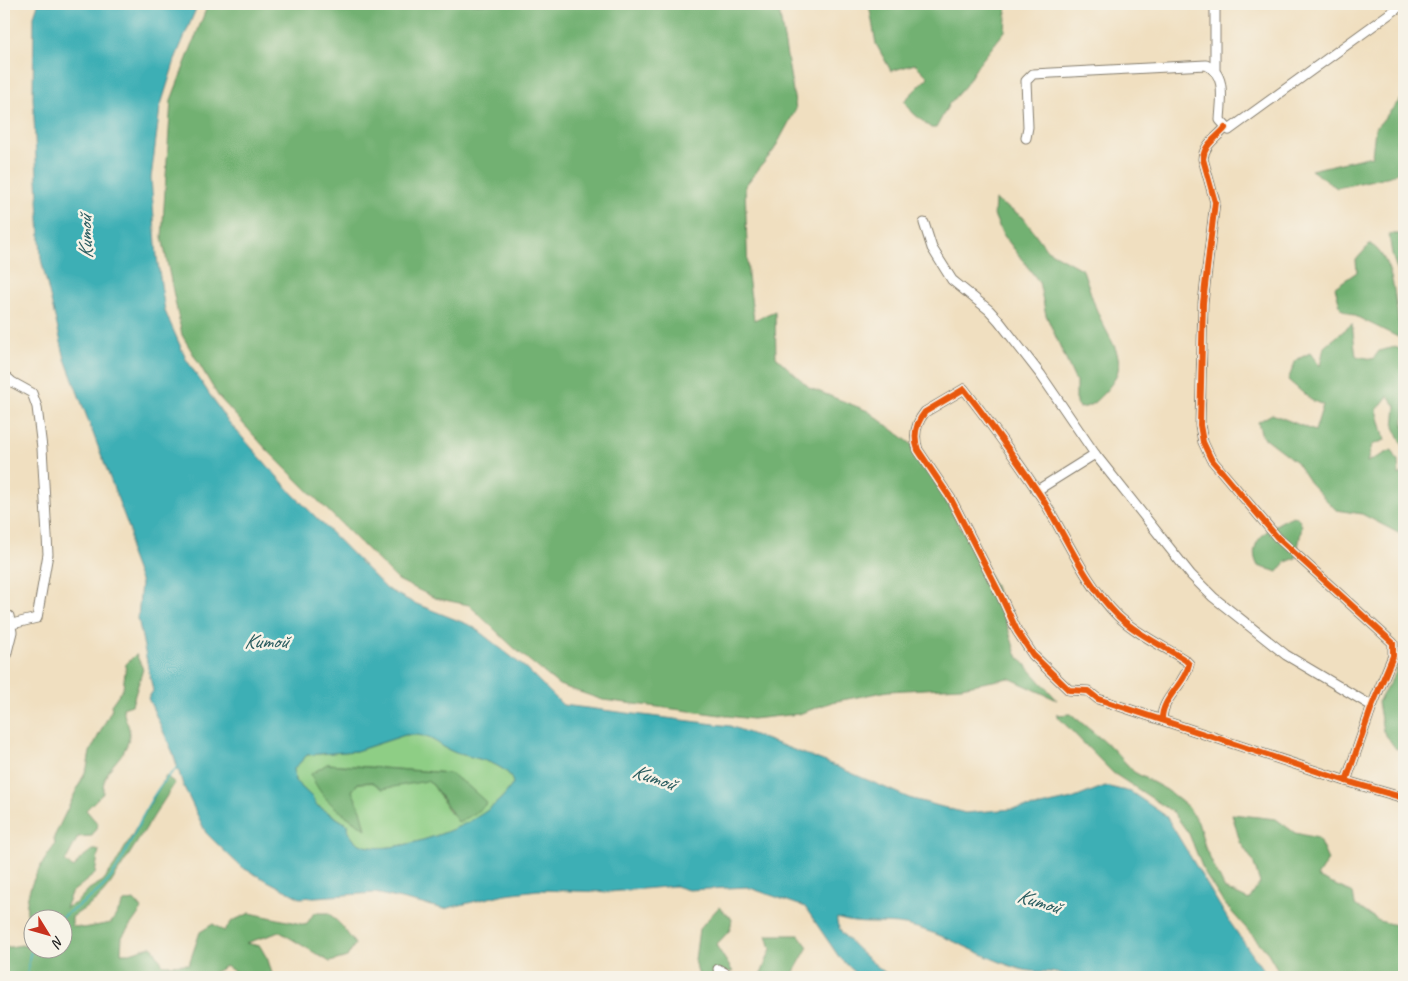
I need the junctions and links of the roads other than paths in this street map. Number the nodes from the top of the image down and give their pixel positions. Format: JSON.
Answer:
{"nodes":[{"id":1,"x":1215,"y":4,"type":"edge"},
{"id":2,"x":1403,"y":4,"type":"edge"},
{"id":3,"x":1215,"y":69,"type":"junction"},
{"id":4,"x":1225,"y":128,"type":"junction"},
{"id":5,"x":1026,"y":138,"type":"dead end"},
{"id":6,"x":924,"y":223,"type":"dead end"},
{"id":7,"x":4,"y":375,"type":"edge"},
{"id":8,"x":1095,"y":454,"type":"junction"},
{"id":9,"x":1036,"y":491,"type":"junction"},
{"id":10,"x":4,"y":664,"type":"edge"},
{"id":11,"x":1372,"y":706,"type":"junction"},
{"id":12,"x":1162,"y":720,"type":"junction"},
{"id":13,"x":1346,"y":781,"type":"junction"},
{"id":14,"x":1404,"y":798,"type":"edge"},
{"id":15,"x":718,"y":968,"type":"dead end"},
{"id":16,"x":732,"y":977,"type":"edge"}],
"edges":[{"from":1,"to":3,"type":"street"},
{"from":2,"to":4,"type":"street"},
{"from":3,"to":4,"type":"street"},
{"from":3,"to":5,"type":"street"},
{"from":4,"to":11,"type":"street"},
{"from":6,"to":8,"type":"street"},
{"from":7,"to":10,"type":"street"},
{"from":8,"to":9,"type":"street"},
{"from":8,"to":11,"type":"street"},
{"from":9,"to":12,"type":"street"},
{"from":9,"to":12,"type":"street"},
{"from":11,"to":13,"type":"street"},
{"from":12,"to":13,"type":"street"},
{"from":13,"to":14,"type":"street"},
{"from":15,"to":16,"type":"street"}]}
